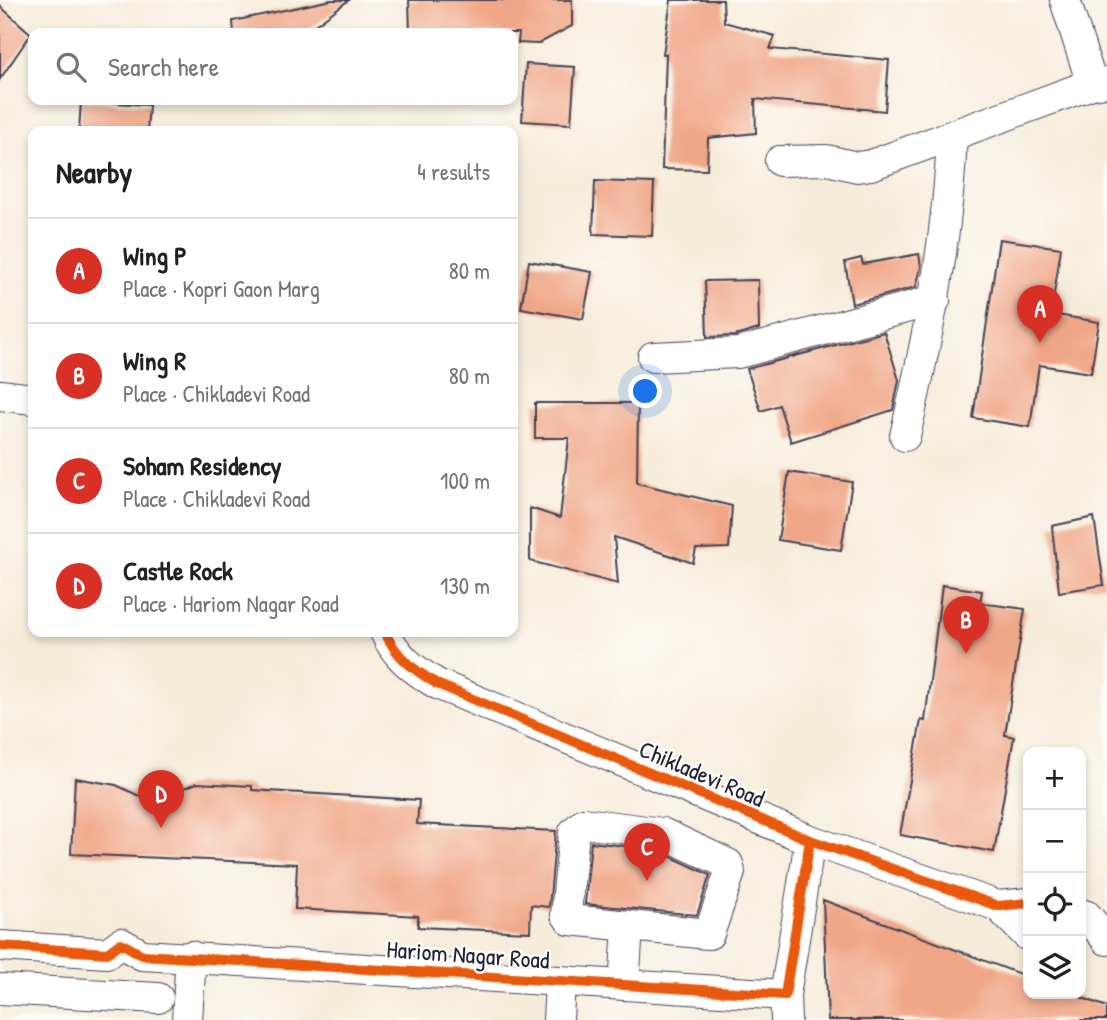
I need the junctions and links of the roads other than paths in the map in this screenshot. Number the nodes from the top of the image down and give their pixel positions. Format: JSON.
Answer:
{"nodes":[{"id":1,"x":1065,"y":0,"type":"edge"},
{"id":2,"x":1099,"y":83,"type":"edge"},
{"id":3,"x":952,"y":136,"type":"junction"},
{"id":4,"x":779,"y":161,"type":"dead end"},
{"id":5,"x":935,"y":300,"type":"junction"},
{"id":6,"x":653,"y":357,"type":"dead end"},
{"id":7,"x":0,"y":395,"type":"edge"},
{"id":8,"x":28,"y":398,"type":"edge"},
{"id":9,"x":905,"y":436,"type":"dead end"},
{"id":10,"x":387,"y":637,"type":"edge"},
{"id":11,"x":810,"y":840,"type":"junction"},
{"id":12,"x":1023,"y":904,"type":"edge"},
{"id":13,"x":998,"y":906,"type":"junction"},
{"id":14,"x":1086,"y":916,"type":"edge"},
{"id":15,"x":628,"y":929,"type":"junction"},
{"id":16,"x":1023,"y":931,"type":"edge"},
{"id":17,"x":1107,"y":940,"type":"edge"},
{"id":18,"x":1107,"y":945,"type":"edge"},
{"id":19,"x":0,"y":946,"type":"edge"},
{"id":20,"x":1086,"y":949,"type":"edge"},
{"id":21,"x":104,"y":953,"type":"junction"},
{"id":22,"x":191,"y":956,"type":"junction"},
{"id":23,"x":560,"y":981,"type":"junction"},
{"id":24,"x":624,"y":985,"type":"junction"},
{"id":25,"x":0,"y":989,"type":"edge"},
{"id":26,"x":99,"y":995,"type":"junction"},
{"id":27,"x":158,"y":998,"type":"dead end"},
{"id":28,"x":786,"y":1007,"type":"edge"},
{"id":29,"x":187,"y":1020,"type":"edge"},
{"id":30,"x":558,"y":1020,"type":"edge"}],
"edges":[{"from":1,"to":2,"type":"street"},
{"from":2,"to":3,"type":"street"},
{"from":3,"to":4,"type":"street"},
{"from":3,"to":5,"type":"street"},
{"from":5,"to":6,"type":"street"},
{"from":5,"to":9,"type":"street"},
{"from":7,"to":8,"type":"street"},
{"from":10,"to":11,"type":"street","name":"Chikladevi Road"},
{"from":11,"to":13,"type":"street","name":"Chikladevi Road"},
{"from":11,"to":28,"type":"street","name":"Hariom Nagar Road"},
{"from":12,"to":13,"type":"street","name":"Chikladevi Road"},
{"from":13,"to":16,"type":"street","name":"Chikladevi Road"},
{"from":14,"to":17,"type":"street"},
{"from":15,"to":15,"type":"street"},
{"from":15,"to":24,"type":"street"},
{"from":18,"to":20,"type":"street"},
{"from":19,"to":21,"type":"street","name":"Hariom Nagar Road"},
{"from":21,"to":22,"type":"street","name":"Hariom Nagar Road"},
{"from":21,"to":26,"type":"street"},
{"from":22,"to":23,"type":"street","name":"Hariom Nagar Road"},
{"from":22,"to":29,"type":"street"},
{"from":23,"to":24,"type":"street","name":"Hariom Nagar Road"},
{"from":23,"to":30,"type":"street"},
{"from":24,"to":28,"type":"street","name":"Hariom Nagar Road"},
{"from":25,"to":26,"type":"street"},
{"from":26,"to":27,"type":"street"}]}
